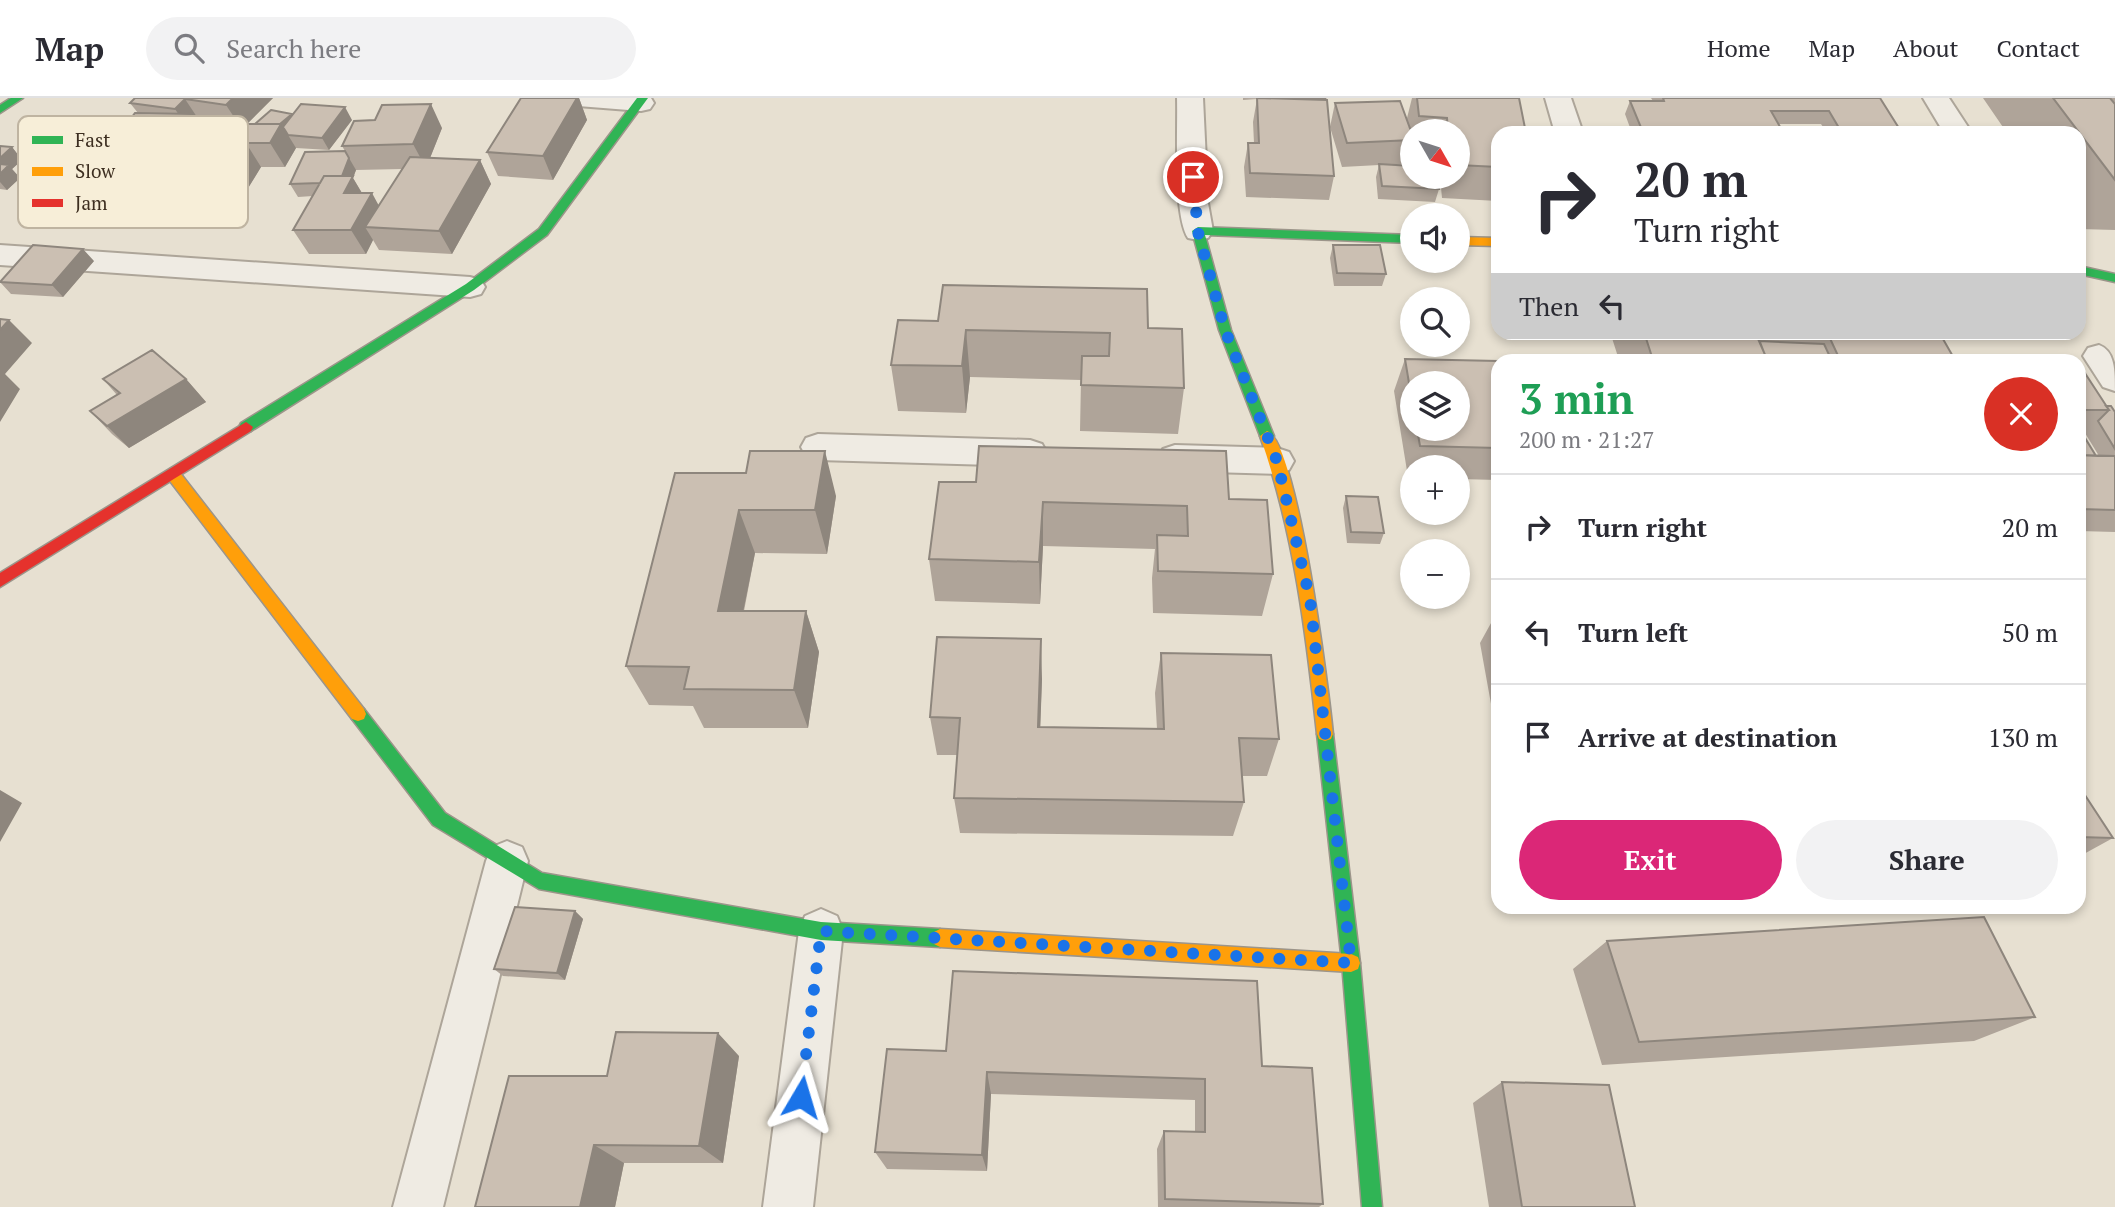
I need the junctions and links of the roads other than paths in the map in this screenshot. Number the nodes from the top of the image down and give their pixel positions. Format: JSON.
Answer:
{"nodes":[{"id":1,"x":18,"y":98,"type":"edge"},
{"id":2,"x":578,"y":98,"type":"edge"},
{"id":3,"x":1190,"y":98,"type":"edge"},
{"id":4,"x":1558,"y":98,"type":"edge"},
{"id":5,"x":1936,"y":98,"type":"edge"},
{"id":6,"x":642,"y":100,"type":"edge"},
{"id":7,"x":0,"y":110,"type":"edge"},
{"id":8,"x":1567,"y":126,"type":"edge"},
{"id":9,"x":1954,"y":126,"type":"edge"},
{"id":10,"x":1198,"y":232,"type":"junction"},
{"id":11,"x":1400,"y":239,"type":"edge"},
{"id":12,"x":1470,"y":241,"type":"edge"},
{"id":13,"x":1491,"y":242,"type":"edge"},
{"id":14,"x":0,"y":255,"type":"edge"},
{"id":15,"x":470,"y":287,"type":"junction"},
{"id":16,"x":818,"y":447,"type":"dead end"},
{"id":17,"x":1054,"y":454,"type":"edge"},
{"id":18,"x":1138,"y":457,"type":"edge"},
{"id":19,"x":1277,"y":461,"type":"junction"},
{"id":20,"x":172,"y":473,"type":"junction"},
{"id":21,"x":0,"y":582,"type":"edge"},
{"id":22,"x":508,"y":862,"type":"junction"},
{"id":23,"x":821,"y":931,"type":"junction"},
{"id":24,"x":1351,"y":963,"type":"junction"},
{"id":25,"x":418,"y":1207,"type":"edge"},
{"id":26,"x":788,"y":1207,"type":"edge"},
{"id":27,"x":1372,"y":1207,"type":"edge"}],
"edges":[{"from":1,"to":7,"type":"street"},
{"from":2,"to":6,"type":"street"},
{"from":3,"to":10,"type":"street"},
{"from":4,"to":8,"type":"street"},
{"from":5,"to":9,"type":"street"},
{"from":6,"to":15,"type":"street"},
{"from":10,"to":11,"type":"street"},
{"from":10,"to":19,"type":"street"},
{"from":12,"to":13,"type":"street"},
{"from":14,"to":15,"type":"street"},
{"from":15,"to":20,"type":"street"},
{"from":16,"to":17,"type":"street"},
{"from":18,"to":19,"type":"street"},
{"from":19,"to":24,"type":"street"},
{"from":20,"to":21,"type":"street"},
{"from":20,"to":22,"type":"street"},
{"from":22,"to":23,"type":"street"},
{"from":22,"to":25,"type":"street"},
{"from":23,"to":24,"type":"street"},
{"from":23,"to":26,"type":"street"},
{"from":24,"to":27,"type":"street"}]}
